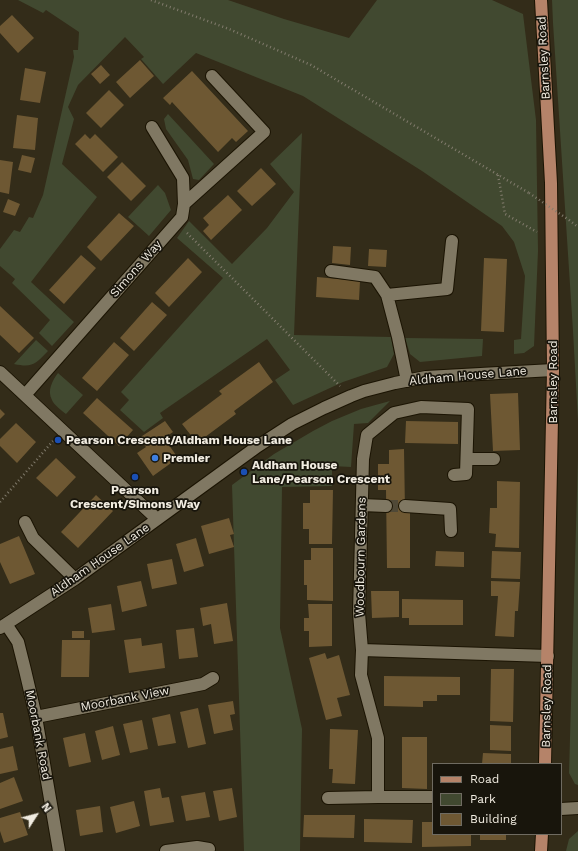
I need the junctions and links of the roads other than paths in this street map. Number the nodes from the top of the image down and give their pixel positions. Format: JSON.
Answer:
{"nodes":[{"id":1,"x":541,"y":0,"type":"edge"},
{"id":2,"x":212,"y":76,"type":"dead end"},
{"id":3,"x":152,"y":127,"type":"dead end"},
{"id":4,"x":184,"y":204,"type":"junction"},
{"id":5,"x":452,"y":241,"type":"dead end"},
{"id":6,"x":331,"y":271,"type":"dead end"},
{"id":7,"x":387,"y":295,"type":"junction"},
{"id":8,"x":553,"y":370,"type":"junction"},
{"id":9,"x":0,"y":372,"type":"edge"},
{"id":10,"x":407,"y":380,"type":"junction"},
{"id":11,"x":25,"y":395,"type":"junction"},
{"id":12,"x":467,"y":459,"type":"junction"},
{"id":13,"x":494,"y":459,"type":"dead end"},
{"id":14,"x":454,"y":475,"type":"dead end"},
{"id":15,"x":362,"y":505,"type":"junction"},
{"id":16,"x":386,"y":506,"type":"tunnel mouth"},
{"id":17,"x":405,"y":506,"type":"tunnel mouth"},
{"id":18,"x":157,"y":520,"type":"junction"},
{"id":19,"x":25,"y":522,"type":"dead end"},
{"id":20,"x":451,"y":532,"type":"dead end"},
{"id":21,"x":76,"y":579,"type":"junction"},
{"id":22,"x":3,"y":626,"type":"edge"},
{"id":23,"x":362,"y":650,"type":"junction"},
{"id":24,"x":548,"y":656,"type":"junction"},
{"id":25,"x":213,"y":678,"type":"dead end"},
{"id":26,"x":36,"y":717,"type":"junction"},
{"id":27,"x":545,"y":763,"type":"edge"},
{"id":28,"x":378,"y":797,"type":"junction"},
{"id":29,"x":432,"y":797,"type":"edge"},
{"id":30,"x":328,"y":798,"type":"dead end"},
{"id":31,"x":578,"y":808,"type":"edge"},
{"id":32,"x":562,"y":809,"type":"edge"},
{"id":33,"x":542,"y":835,"type":"edge"},
{"id":34,"x":209,"y":849,"type":"dead end"},
{"id":35,"x":59,"y":851,"type":"edge"},
{"id":36,"x":166,"y":851,"type":"edge"},
{"id":37,"x":541,"y":851,"type":"edge"}],
"edges":[{"from":1,"to":8,"type":"main road","name":"Barnsley Road"},
{"from":2,"to":4,"type":"street"},
{"from":3,"to":4,"type":"street","name":"Simons Way"},
{"from":4,"to":11,"type":"street","name":"Simons Way"},
{"from":5,"to":7,"type":"street"},
{"from":6,"to":7,"type":"street"},
{"from":7,"to":10,"type":"street"},
{"from":8,"to":10,"type":"street","name":"Aldham House Lane"},
{"from":8,"to":24,"type":"main road","name":"Barnsley Road"},
{"from":9,"to":11,"type":"street"},
{"from":10,"to":18,"type":"street","name":"Aldham House Lane"},
{"from":11,"to":18,"type":"street"},
{"from":12,"to":13,"type":"street"},
{"from":12,"to":14,"type":"street","name":"Woodbourn Gardens"},
{"from":12,"to":15,"type":"street","name":"Woodbourn Gardens"},
{"from":15,"to":16,"type":"street"},
{"from":15,"to":23,"type":"street","name":"Woodbourn Gardens"},
{"from":17,"to":20,"type":"street"},
{"from":18,"to":21,"type":"street","name":"Aldham House Lane"},
{"from":19,"to":21,"type":"street"},
{"from":21,"to":22,"type":"street","name":"Aldham House Lane"},
{"from":22,"to":26,"type":"street","name":"Moorbank Road"},
{"from":23,"to":24,"type":"street"},
{"from":23,"to":28,"type":"street","name":"Woodbourn Gardens"},
{"from":24,"to":27,"type":"main road","name":"Barnsley Road"},
{"from":25,"to":26,"type":"street","name":"Moorbank View"},
{"from":26,"to":35,"type":"street","name":"Moorbank Road"},
{"from":28,"to":29,"type":"street"},
{"from":28,"to":30,"type":"street"},
{"from":31,"to":32,"type":"street"},
{"from":33,"to":37,"type":"main road"},
{"from":34,"to":36,"type":"street"}]}
